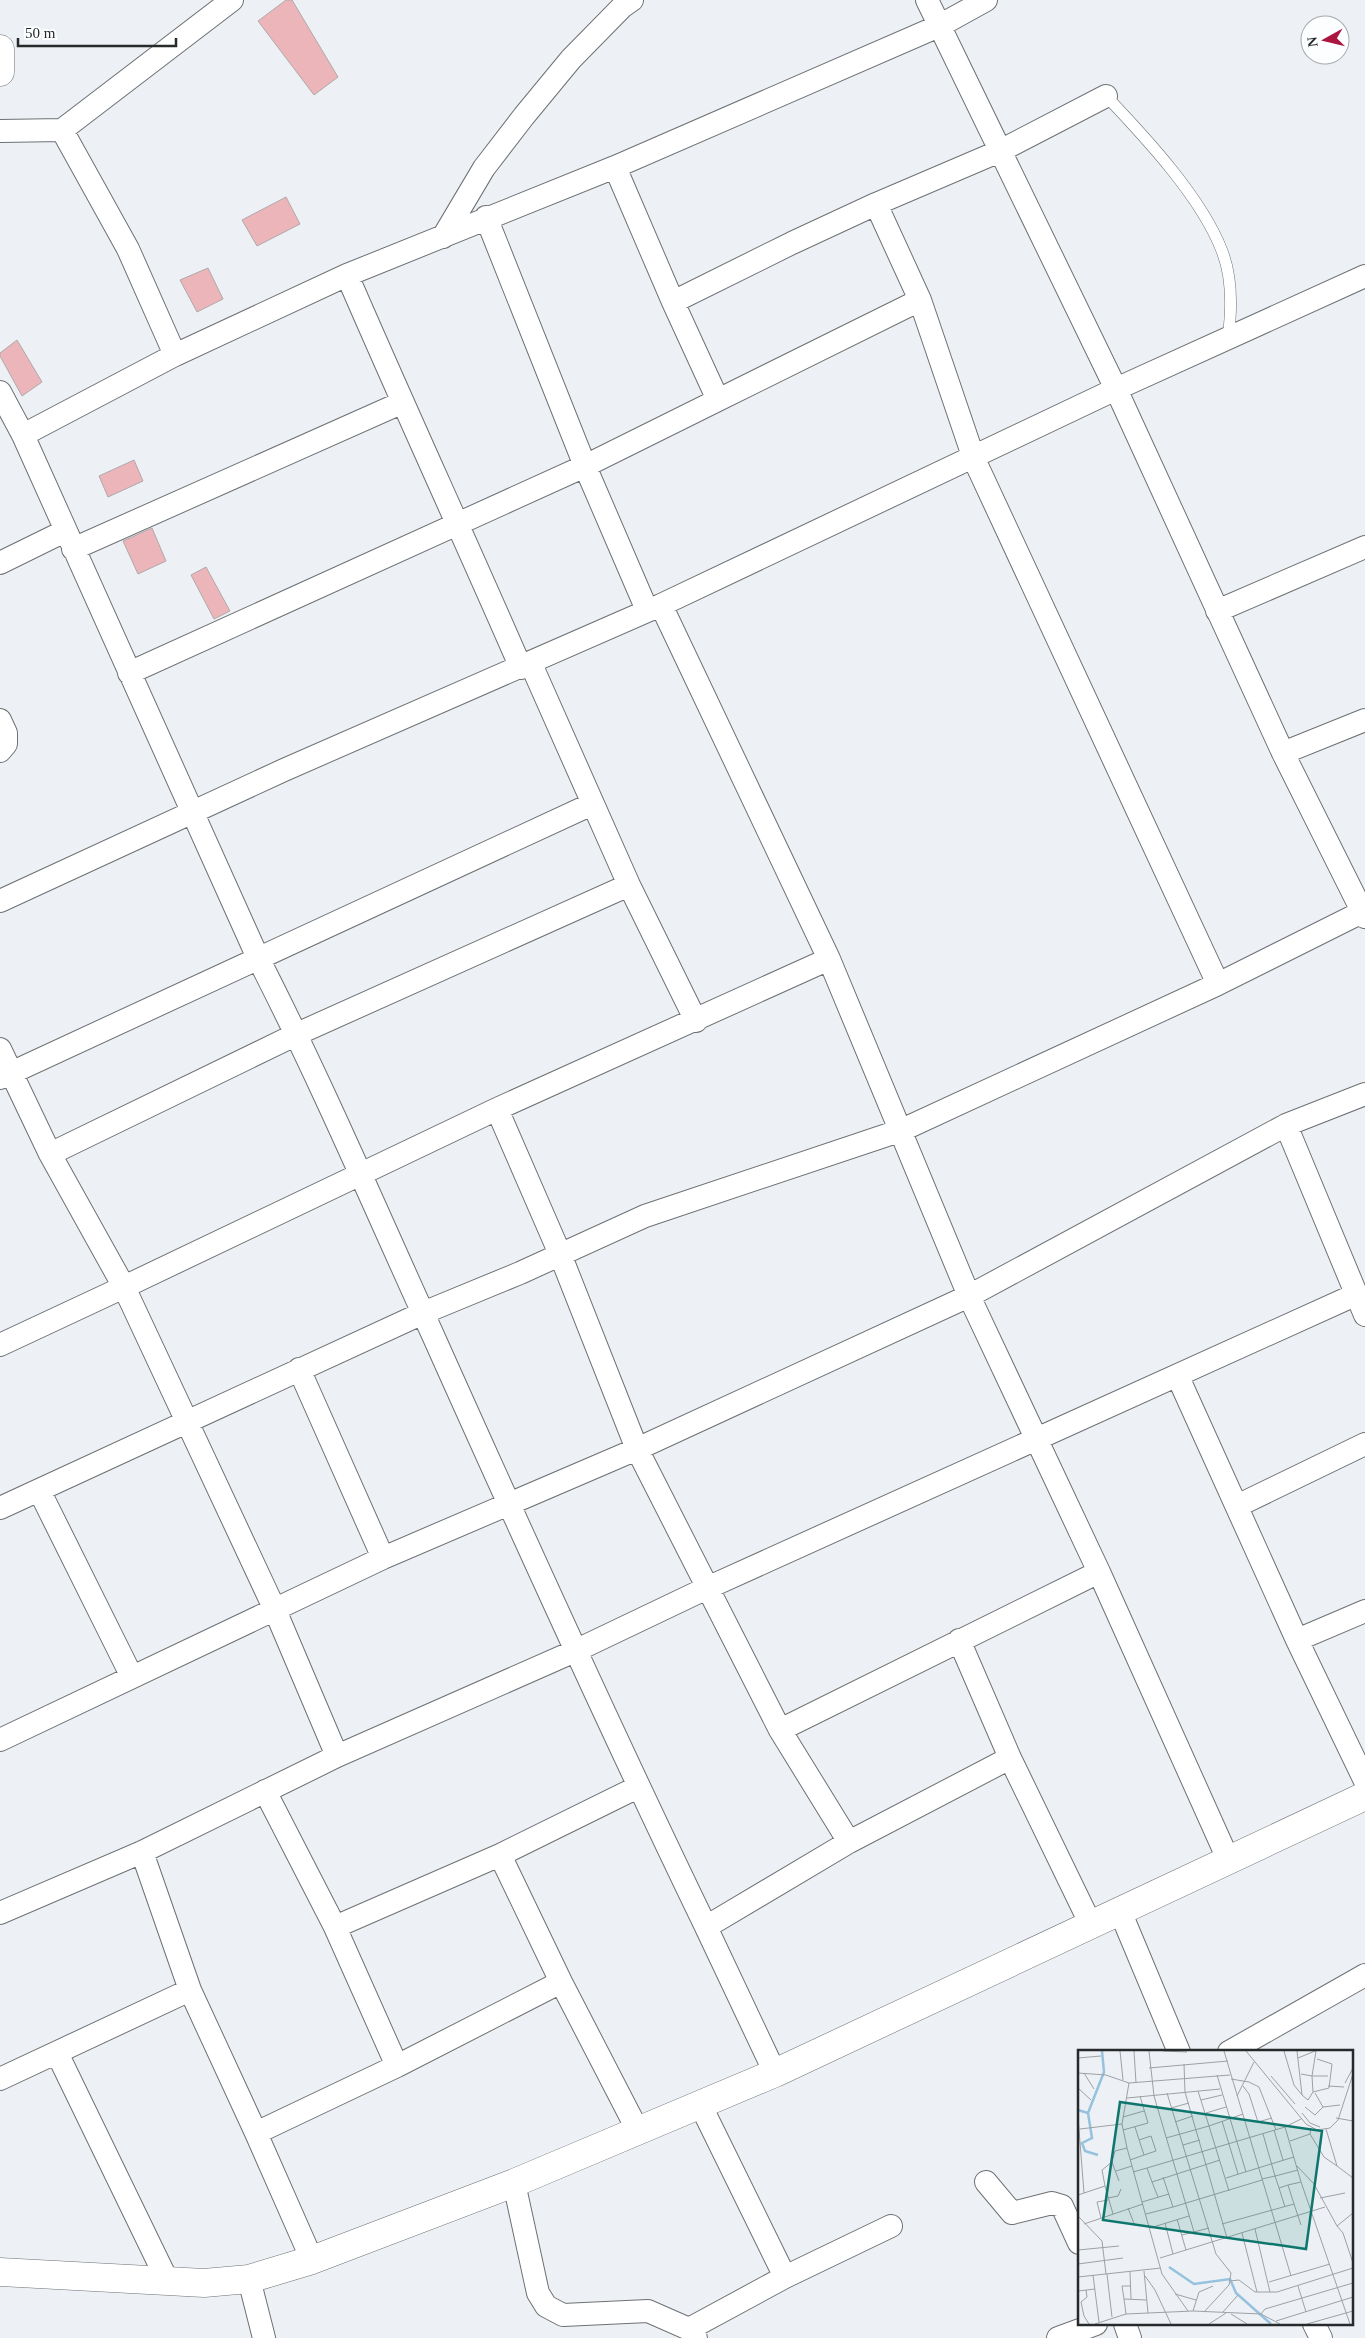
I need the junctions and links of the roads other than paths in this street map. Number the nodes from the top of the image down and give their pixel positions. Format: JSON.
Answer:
{"nodes":[{"id":1,"x":232,"y":0,"type":"edge"},
{"id":2,"x":632,"y":0,"type":"edge"},
{"id":3,"x":927,"y":0,"type":"edge"},
{"id":4,"x":986,"y":0,"type":"edge"},
{"id":5,"x":939,"y":26,"type":"junction"},
{"id":6,"x":0,"y":49,"type":"edge"},
{"id":7,"x":0,"y":72,"type":"edge"},
{"id":8,"x":1106,"y":96,"type":"joint"},
{"id":9,"x":62,"y":130,"type":"junction"},
{"id":10,"x":0,"y":131,"type":"edge"},
{"id":11,"x":1000,"y":152,"type":"junction"},
{"id":12,"x":615,"y":166,"type":"junction"},
{"id":13,"x":876,"y":204,"type":"junction"},
{"id":14,"x":486,"y":217,"type":"junction"},
{"id":15,"x":443,"y":237,"type":"junction"},
{"id":16,"x":347,"y":275,"type":"junction"},
{"id":17,"x":1365,"y":276,"type":"edge"},
{"id":18,"x":920,"y":300,"type":"junction"},
{"id":19,"x":674,"y":302,"type":"junction"},
{"id":20,"x":1228,"y":338,"type":"junction"},
{"id":21,"x":175,"y":355,"type":"junction"},
{"id":22,"x":1116,"y":390,"type":"junction"},
{"id":23,"x":0,"y":392,"type":"edge"},
{"id":24,"x":718,"y":400,"type":"junction"},
{"id":25,"x":401,"y":403,"type":"junction"},
{"id":26,"x":23,"y":435,"type":"junction"},
{"id":27,"x":974,"y":458,"type":"junction"},
{"id":28,"x":585,"y":466,"type":"junction"},
{"id":29,"x":458,"y":523,"type":"junction"},
{"id":30,"x":69,"y":540,"type":"junction"},
{"id":31,"x":1365,"y":547,"type":"edge"},
{"id":32,"x":0,"y":563,"type":"edge"},
{"id":33,"x":654,"y":608,"type":"junction"},
{"id":34,"x":1217,"y":611,"type":"junction"},
{"id":35,"x":526,"y":666,"type":"junction"},
{"id":36,"x":129,"y":673,"type":"junction"},
{"id":37,"x":0,"y":720,"type":"edge"},
{"id":38,"x":1365,"y":720,"type":"edge"},
{"id":39,"x":0,"y":751,"type":"edge"},
{"id":40,"x":1283,"y":754,"type":"junction"},
{"id":41,"x":592,"y":804,"type":"junction"},
{"id":42,"x":193,"y":812,"type":"junction"},
{"id":43,"x":629,"y":885,"type":"junction"},
{"id":44,"x":0,"y":901,"type":"edge"},
{"id":45,"x":1364,"y":915,"type":"edge"},
{"id":46,"x":258,"y":958,"type":"junction"},
{"id":47,"x":829,"y":959,"type":"junction"},
{"id":48,"x":1218,"y":984,"type":"junction"},
{"id":49,"x":696,"y":1020,"type":"junction"},
{"id":50,"x":297,"y":1034,"type":"junction"},
{"id":51,"x":0,"y":1049,"type":"edge"},
{"id":52,"x":6,"y":1075,"type":"edge"},
{"id":53,"x":1365,"y":1094,"type":"edge"},
{"id":54,"x":497,"y":1109,"type":"junction"},
{"id":55,"x":1286,"y":1125,"type":"junction"},
{"id":56,"x":902,"y":1130,"type":"junction"},
{"id":57,"x":50,"y":1154,"type":"junction"},
{"id":58,"x":362,"y":1175,"type":"junction"},
{"id":59,"x":560,"y":1254,"type":"junction"},
{"id":60,"x":124,"y":1287,"type":"junction"},
{"id":61,"x":969,"y":1296,"type":"junction"},
{"id":62,"x":1361,"y":1304,"type":"edge"},
{"id":63,"x":422,"y":1313,"type":"junction"},
{"id":64,"x":0,"y":1345,"type":"edge"},
{"id":65,"x":299,"y":1369,"type":"junction"},
{"id":66,"x":1178,"y":1377,"type":"junction"},
{"id":67,"x":188,"y":1420,"type":"junction"},
{"id":68,"x":1036,"y":1439,"type":"junction"},
{"id":69,"x":1365,"y":1444,"type":"edge"},
{"id":70,"x":638,"y":1449,"type":"junction"},
{"id":71,"x":39,"y":1490,"type":"junction"},
{"id":72,"x":509,"y":1505,"type":"junction"},
{"id":73,"x":1237,"y":1506,"type":"junction"},
{"id":74,"x":0,"y":1508,"type":"edge"},
{"id":75,"x":383,"y":1558,"type":"junction"},
{"id":76,"x":1100,"y":1572,"type":"junction"},
{"id":77,"x":707,"y":1588,"type":"junction"},
{"id":78,"x":275,"y":1610,"type":"junction"},
{"id":79,"x":1365,"y":1611,"type":"edge"},
{"id":80,"x":960,"y":1640,"type":"junction"},
{"id":81,"x":1297,"y":1640,"type":"junction"},
{"id":82,"x":575,"y":1652,"type":"junction"},
{"id":83,"x":132,"y":1677,"type":"junction"},
{"id":84,"x":780,"y":1730,"type":"junction"},
{"id":85,"x":0,"y":1740,"type":"edge"},
{"id":86,"x":337,"y":1756,"type":"junction"},
{"id":87,"x":1010,"y":1758,"type":"junction"},
{"id":88,"x":1365,"y":1781,"type":"edge"},
{"id":89,"x":638,"y":1787,"type":"junction"},
{"id":90,"x":266,"y":1791,"type":"junction"},
{"id":91,"x":1365,"y":1796,"type":"edge"},
{"id":92,"x":849,"y":1842,"type":"junction"},
{"id":93,"x":142,"y":1852,"type":"junction"},
{"id":94,"x":500,"y":1855,"type":"junction"},
{"id":95,"x":1228,"y":1859,"type":"junction"},
{"id":96,"x":1120,"y":1911,"type":"junction"},
{"id":97,"x":0,"y":1913,"type":"edge"},
{"id":98,"x":1091,"y":1925,"type":"junction"},
{"id":99,"x":336,"y":1927,"type":"junction"},
{"id":100,"x":706,"y":1928,"type":"junction"},
{"id":101,"x":1365,"y":1975,"type":"edge"},
{"id":102,"x":561,"y":1982,"type":"junction"},
{"id":103,"x":190,"y":1990,"type":"junction"},
{"id":104,"x":1178,"y":2050,"type":"edge"},
{"id":105,"x":1233,"y":2050,"type":"edge"},
{"id":106,"x":57,"y":2053,"type":"junction"},
{"id":107,"x":398,"y":2066,"type":"junction"},
{"id":108,"x":775,"y":2073,"type":"junction"},
{"id":109,"x":0,"y":2079,"type":"edge"},
{"id":110,"x":700,"y":2104,"type":"junction"},
{"id":111,"x":638,"y":2131,"type":"junction"},
{"id":112,"x":256,"y":2133,"type":"junction"},
{"id":113,"x":986,"y":2182,"type":"dead end"},
{"id":114,"x":514,"y":2183,"type":"junction"},
{"id":115,"x":891,"y":2226,"type":"dead end"},
{"id":116,"x":1078,"y":2241,"type":"edge"},
{"id":117,"x":312,"y":2260,"type":"junction"},
{"id":118,"x":0,"y":2272,"type":"edge"},
{"id":119,"x":785,"y":2277,"type":"junction"},
{"id":120,"x":248,"y":2280,"type":"junction"},
{"id":121,"x":168,"y":2282,"type":"junction"},
{"id":122,"x":1091,"y":2326,"type":"edge"},
{"id":123,"x":1126,"y":2326,"type":"edge"},
{"id":124,"x":1315,"y":2326,"type":"edge"},
{"id":125,"x":692,"y":2333,"type":"edge"},
{"id":126,"x":264,"y":2338,"type":"edge"},
{"id":127,"x":1058,"y":2338,"type":"edge"},
{"id":128,"x":1130,"y":2338,"type":"edge"},
{"id":129,"x":1321,"y":2338,"type":"edge"}],
"edges":[{"from":1,"to":9,"type":"street"},
{"from":2,"to":15,"type":"street"},
{"from":3,"to":5,"type":"street"},
{"from":4,"to":5,"type":"street"},
{"from":5,"to":11,"type":"street"},
{"from":5,"to":12,"type":"street"},
{"from":6,"to":7,"type":"street"},
{"from":8,"to":11,"type":"street"},
{"from":8,"to":20,"type":"lane"},
{"from":9,"to":10,"type":"street"},
{"from":9,"to":21,"type":"street"},
{"from":11,"to":13,"type":"street"},
{"from":11,"to":22,"type":"street"},
{"from":12,"to":14,"type":"street"},
{"from":12,"to":19,"type":"street"},
{"from":13,"to":18,"type":"street"},
{"from":13,"to":19,"type":"street"},
{"from":14,"to":15,"type":"street"},
{"from":14,"to":28,"type":"street"},
{"from":15,"to":16,"type":"street"},
{"from":16,"to":21,"type":"street"},
{"from":16,"to":25,"type":"street"},
{"from":17,"to":20,"type":"street"},
{"from":18,"to":24,"type":"street"},
{"from":18,"to":27,"type":"street"},
{"from":19,"to":24,"type":"street"},
{"from":20,"to":22,"type":"street"},
{"from":21,"to":26,"type":"street"},
{"from":22,"to":27,"type":"street"},
{"from":22,"to":34,"type":"street"},
{"from":23,"to":26,"type":"street"},
{"from":24,"to":28,"type":"street"},
{"from":25,"to":29,"type":"street"},
{"from":25,"to":30,"type":"street"},
{"from":26,"to":30,"type":"street"},
{"from":27,"to":33,"type":"street"},
{"from":27,"to":48,"type":"street"},
{"from":28,"to":29,"type":"street"},
{"from":28,"to":33,"type":"street"},
{"from":29,"to":35,"type":"street"},
{"from":29,"to":36,"type":"street"},
{"from":30,"to":32,"type":"street"},
{"from":30,"to":36,"type":"street"},
{"from":31,"to":34,"type":"street"},
{"from":33,"to":35,"type":"street"},
{"from":33,"to":47,"type":"street"},
{"from":34,"to":40,"type":"street"},
{"from":35,"to":41,"type":"street"},
{"from":35,"to":42,"type":"street"},
{"from":36,"to":42,"type":"street"},
{"from":37,"to":39,"type":"street"},
{"from":38,"to":40,"type":"street"},
{"from":40,"to":45,"type":"street"},
{"from":41,"to":43,"type":"street"},
{"from":41,"to":46,"type":"street"},
{"from":42,"to":44,"type":"street"},
{"from":42,"to":46,"type":"street"},
{"from":43,"to":49,"type":"street"},
{"from":43,"to":50,"type":"street"},
{"from":45,"to":48,"type":"street"},
{"from":46,"to":50,"type":"street"},
{"from":46,"to":52,"type":"street"},
{"from":47,"to":49,"type":"street"},
{"from":47,"to":56,"type":"street"},
{"from":48,"to":56,"type":"street"},
{"from":49,"to":54,"type":"street"},
{"from":50,"to":57,"type":"street"},
{"from":50,"to":58,"type":"street"},
{"from":51,"to":52,"type":"street"},
{"from":52,"to":57,"type":"street"},
{"from":53,"to":55,"type":"street"},
{"from":54,"to":58,"type":"street"},
{"from":54,"to":59,"type":"street"},
{"from":55,"to":61,"type":"street"},
{"from":55,"to":62,"type":"street"},
{"from":56,"to":59,"type":"street"},
{"from":56,"to":61,"type":"street"},
{"from":57,"to":60,"type":"street"},
{"from":58,"to":60,"type":"street"},
{"from":58,"to":63,"type":"street"},
{"from":59,"to":63,"type":"street"},
{"from":59,"to":70,"type":"street"},
{"from":60,"to":64,"type":"street"},
{"from":60,"to":67,"type":"street"},
{"from":61,"to":68,"type":"street"},
{"from":61,"to":70,"type":"street"},
{"from":62,"to":66,"type":"street"},
{"from":63,"to":65,"type":"street"},
{"from":63,"to":72,"type":"street"},
{"from":65,"to":67,"type":"street"},
{"from":65,"to":75,"type":"street"},
{"from":66,"to":68,"type":"street"},
{"from":66,"to":73,"type":"street"},
{"from":67,"to":71,"type":"street"},
{"from":67,"to":78,"type":"street"},
{"from":68,"to":76,"type":"street"},
{"from":68,"to":77,"type":"street"},
{"from":69,"to":73,"type":"street"},
{"from":70,"to":72,"type":"street"},
{"from":70,"to":77,"type":"street"},
{"from":71,"to":74,"type":"street"},
{"from":71,"to":83,"type":"street"},
{"from":72,"to":75,"type":"street"},
{"from":72,"to":82,"type":"street"},
{"from":73,"to":81,"type":"street"},
{"from":75,"to":78,"type":"street"},
{"from":76,"to":80,"type":"street"},
{"from":76,"to":95,"type":"street"},
{"from":77,"to":82,"type":"street"},
{"from":77,"to":84,"type":"street"},
{"from":78,"to":83,"type":"street"},
{"from":78,"to":86,"type":"street"},
{"from":79,"to":81,"type":"street"},
{"from":80,"to":84,"type":"street"},
{"from":80,"to":87,"type":"street"},
{"from":81,"to":88,"type":"street"},
{"from":82,"to":86,"type":"street"},
{"from":82,"to":89,"type":"street"},
{"from":83,"to":85,"type":"street"},
{"from":84,"to":92,"type":"street"},
{"from":86,"to":90,"type":"street"},
{"from":87,"to":92,"type":"street"},
{"from":87,"to":98,"type":"street"},
{"from":89,"to":94,"type":"street"},
{"from":89,"to":100,"type":"street"},
{"from":90,"to":93,"type":"street"},
{"from":90,"to":99,"type":"street"},
{"from":91,"to":95,"type":"street"},
{"from":92,"to":100,"type":"street"},
{"from":93,"to":97,"type":"street"},
{"from":93,"to":103,"type":"street"},
{"from":94,"to":99,"type":"street"},
{"from":94,"to":102,"type":"street"},
{"from":95,"to":96,"type":"street"},
{"from":96,"to":98,"type":"street"},
{"from":96,"to":104,"type":"street"},
{"from":98,"to":108,"type":"street"},
{"from":99,"to":107,"type":"street"},
{"from":100,"to":108,"type":"street"},
{"from":101,"to":105,"type":"street"},
{"from":102,"to":107,"type":"street"},
{"from":102,"to":111,"type":"street"},
{"from":103,"to":106,"type":"street"},
{"from":103,"to":112,"type":"street"},
{"from":106,"to":109,"type":"street"},
{"from":106,"to":121,"type":"street"},
{"from":107,"to":112,"type":"street"},
{"from":108,"to":110,"type":"street"},
{"from":110,"to":111,"type":"street"},
{"from":110,"to":119,"type":"street"},
{"from":111,"to":114,"type":"street"},
{"from":112,"to":117,"type":"street"},
{"from":113,"to":116,"type":"street"},
{"from":114,"to":117,"type":"street"},
{"from":114,"to":125,"type":"street"},
{"from":115,"to":119,"type":"street"},
{"from":117,"to":120,"type":"street"},
{"from":118,"to":121,"type":"street"},
{"from":119,"to":125,"type":"street"},
{"from":120,"to":121,"type":"street"},
{"from":120,"to":126,"type":"street"},
{"from":122,"to":127,"type":"street"},
{"from":123,"to":128,"type":"street"},
{"from":124,"to":129,"type":"street"}]}
